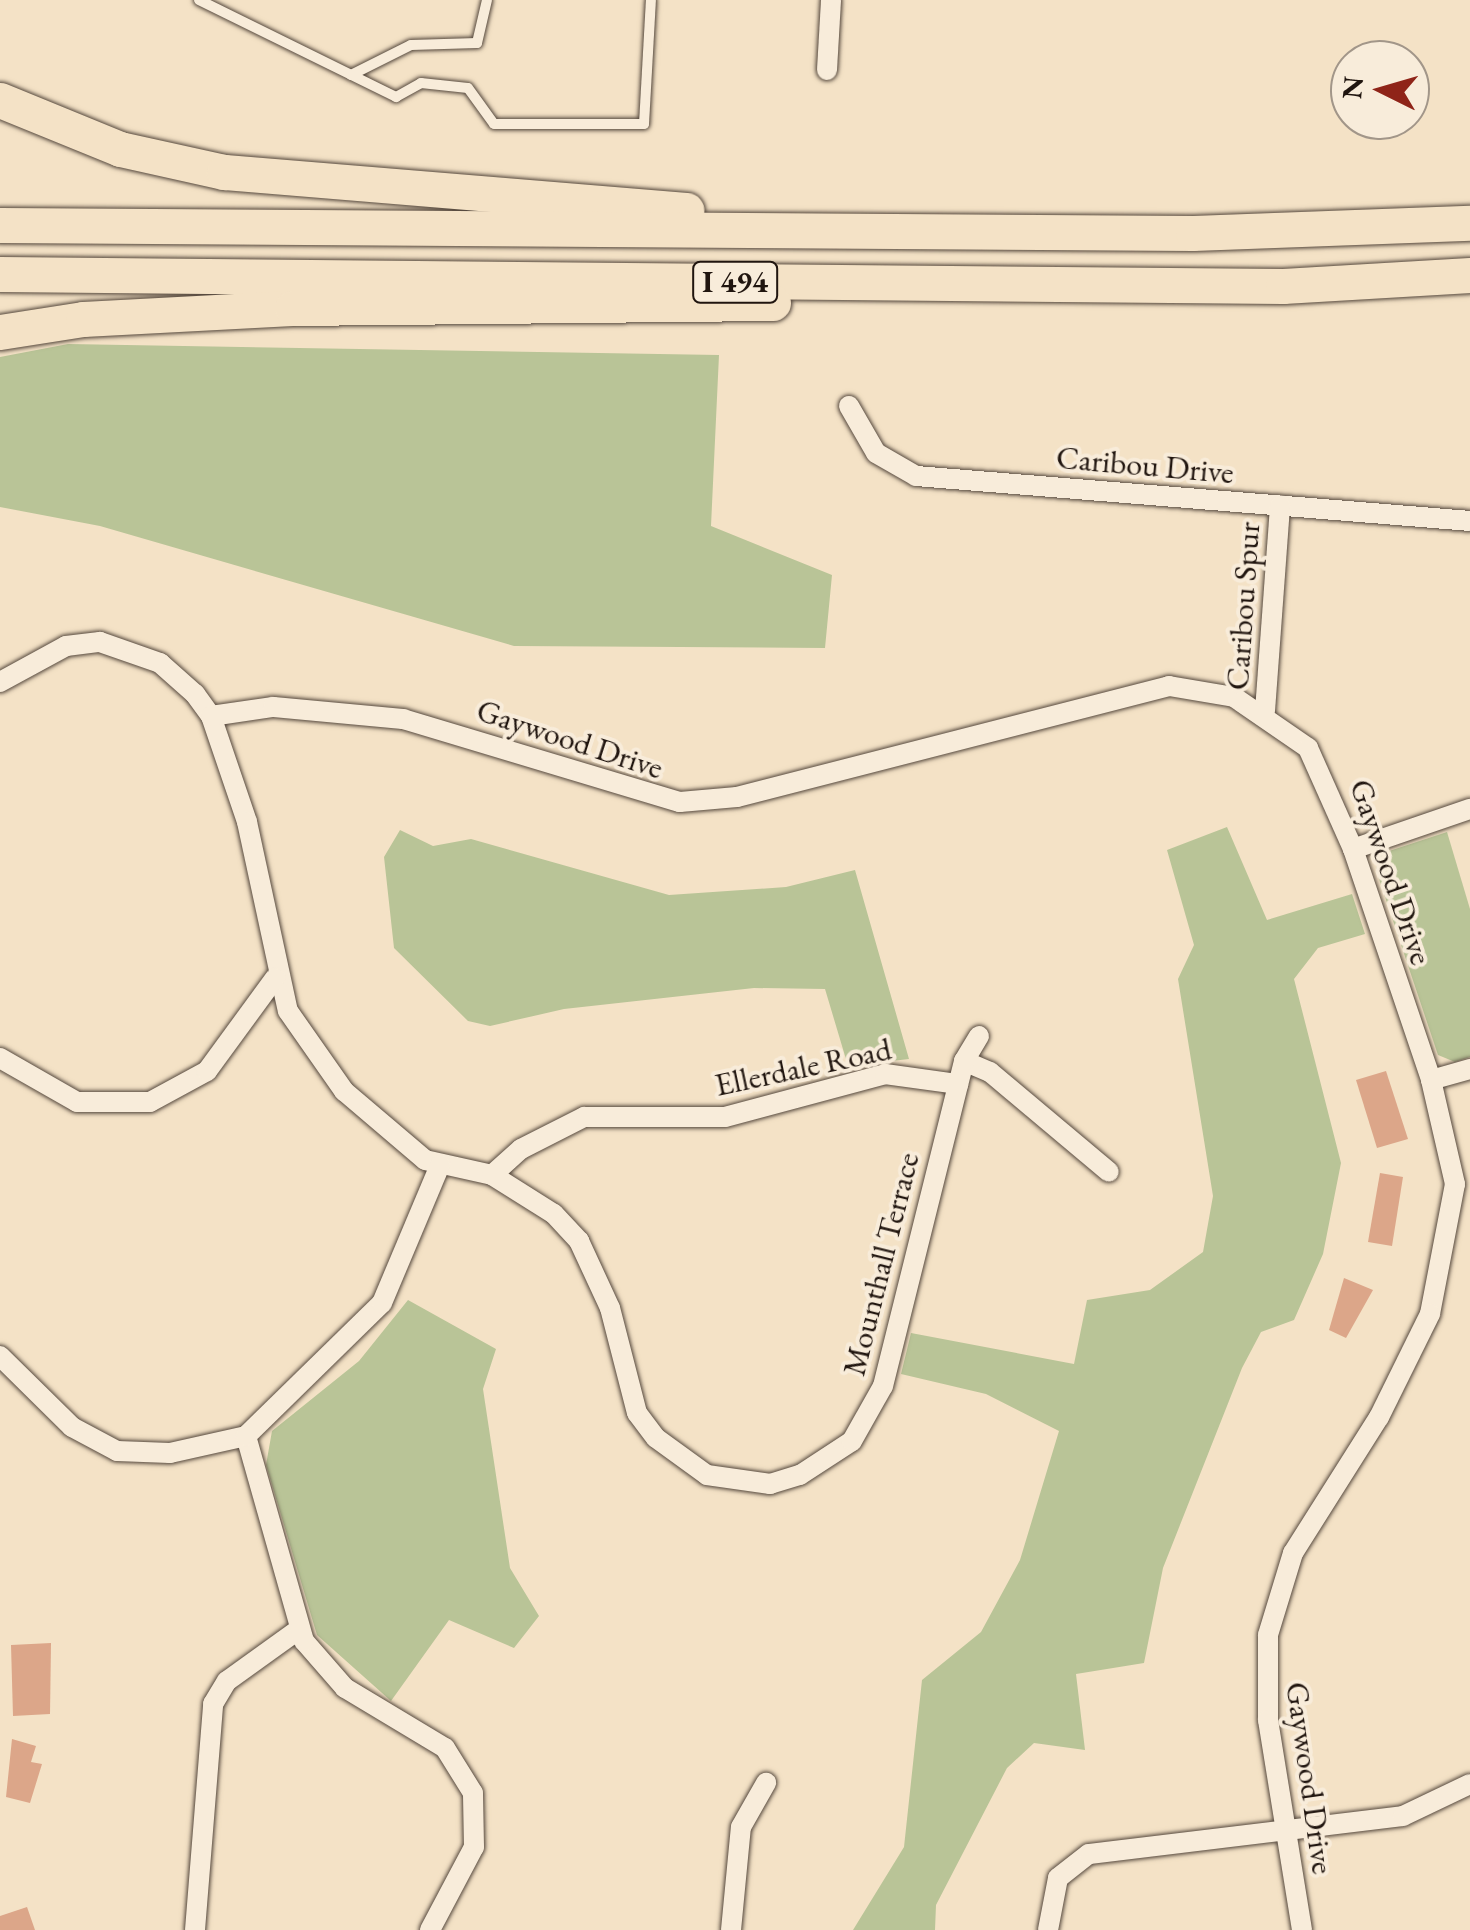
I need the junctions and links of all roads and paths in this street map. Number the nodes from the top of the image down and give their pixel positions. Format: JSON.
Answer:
{"nodes":[{"id":1,"x":200,"y":0,"type":"edge"},
{"id":2,"x":487,"y":0,"type":"edge"},
{"id":3,"x":651,"y":0,"type":"edge"},
{"id":4,"x":831,"y":0,"type":"edge"},
{"id":5,"x":827,"y":70,"type":"dead end"},
{"id":6,"x":350,"y":75,"type":"junction"},
{"id":7,"x":0,"y":100,"type":"edge"},
{"id":8,"x":1470,"y":222,"type":"edge"},
{"id":9,"x":0,"y":226,"type":"edge"},
{"id":10,"x":804,"y":233,"type":"junction"},
{"id":11,"x":0,"y":274,"type":"edge"},
{"id":12,"x":1470,"y":275,"type":"edge"},
{"id":13,"x":940,"y":284,"type":"junction"},
{"id":14,"x":0,"y":332,"type":"edge"},
{"id":15,"x":849,"y":406,"type":"dead end"},
{"id":16,"x":1280,"y":506,"type":"junction"},
{"id":17,"x":1470,"y":521,"type":"edge"},
{"id":18,"x":0,"y":682,"type":"edge"},
{"id":19,"x":1265,"y":711,"type":"junction"},
{"id":20,"x":211,"y":716,"type":"junction"},
{"id":21,"x":1470,"y":809,"type":"edge"},
{"id":22,"x":1353,"y":849,"type":"junction"},
{"id":23,"x":275,"y":978,"type":"junction"},
{"id":24,"x":979,"y":1036,"type":"dead end"},
{"id":25,"x":0,"y":1058,"type":"edge"},
{"id":26,"x":964,"y":1060,"type":"junction"},
{"id":27,"x":1470,"y":1069,"type":"edge"},
{"id":28,"x":1431,"y":1080,"type":"junction"},
{"id":29,"x":958,"y":1084,"type":"junction"},
{"id":30,"x":440,"y":1165,"type":"junction"},
{"id":31,"x":1109,"y":1172,"type":"dead end"},
{"id":32,"x":492,"y":1175,"type":"junction"},
{"id":33,"x":0,"y":1356,"type":"edge"},
{"id":34,"x":246,"y":1436,"type":"junction"},
{"id":35,"x":298,"y":1630,"type":"junction"},
{"id":36,"x":766,"y":1782,"type":"dead end"},
{"id":37,"x":1470,"y":1784,"type":"edge"},
{"id":38,"x":1286,"y":1831,"type":"junction"},
{"id":39,"x":194,"y":1930,"type":"edge"},
{"id":40,"x":430,"y":1930,"type":"edge"},
{"id":41,"x":731,"y":1930,"type":"edge"},
{"id":42,"x":1048,"y":1930,"type":"edge"},
{"id":43,"x":1302,"y":1930,"type":"edge"}],
"edges":[{"from":1,"to":6,"type":"lane"},
{"from":2,"to":6,"type":"lane"},
{"from":3,"to":6,"type":"lane"},
{"from":4,"to":5,"type":"street"},
{"from":7,"to":10,"type":"highway"},
{"from":8,"to":10,"type":"highway","number":"I 494"},
{"from":9,"to":10,"type":"highway","number":"I 494"},
{"from":11,"to":13,"type":"highway","number":"I 494"},
{"from":12,"to":13,"type":"highway","number":"I 494"},
{"from":13,"to":14,"type":"highway"},
{"from":15,"to":16,"type":"street","name":"Caribou Drive"},
{"from":16,"to":17,"type":"street","name":"Caribou Drive"},
{"from":16,"to":19,"type":"street","name":"Caribou Spur"},
{"from":18,"to":20,"type":"street"},
{"from":19,"to":20,"type":"street","name":"Gaywood Drive"},
{"from":19,"to":22,"type":"street","name":"Gaywood Drive"},
{"from":20,"to":23,"type":"street"},
{"from":21,"to":22,"type":"street"},
{"from":22,"to":28,"type":"street","name":"Gaywood Drive"},
{"from":23,"to":25,"type":"street"},
{"from":23,"to":30,"type":"street"},
{"from":24,"to":26,"type":"street","name":"Mounthall Terrace"},
{"from":26,"to":29,"type":"street","name":"Mounthall Terrace"},
{"from":26,"to":31,"type":"street"},
{"from":27,"to":28,"type":"street"},
{"from":28,"to":38,"type":"street","name":"Gaywood Drive"},
{"from":29,"to":32,"type":"street","name":"Ellerdale Road"},
{"from":29,"to":32,"type":"street","name":"Mounthall Terrace"},
{"from":30,"to":32,"type":"street"},
{"from":30,"to":34,"type":"street"},
{"from":33,"to":34,"type":"street"},
{"from":34,"to":35,"type":"street"},
{"from":35,"to":39,"type":"street"},
{"from":35,"to":40,"type":"street"},
{"from":36,"to":41,"type":"street"},
{"from":37,"to":38,"type":"street"},
{"from":38,"to":42,"type":"street"},
{"from":38,"to":43,"type":"street","name":"Gaywood Drive"}]}
